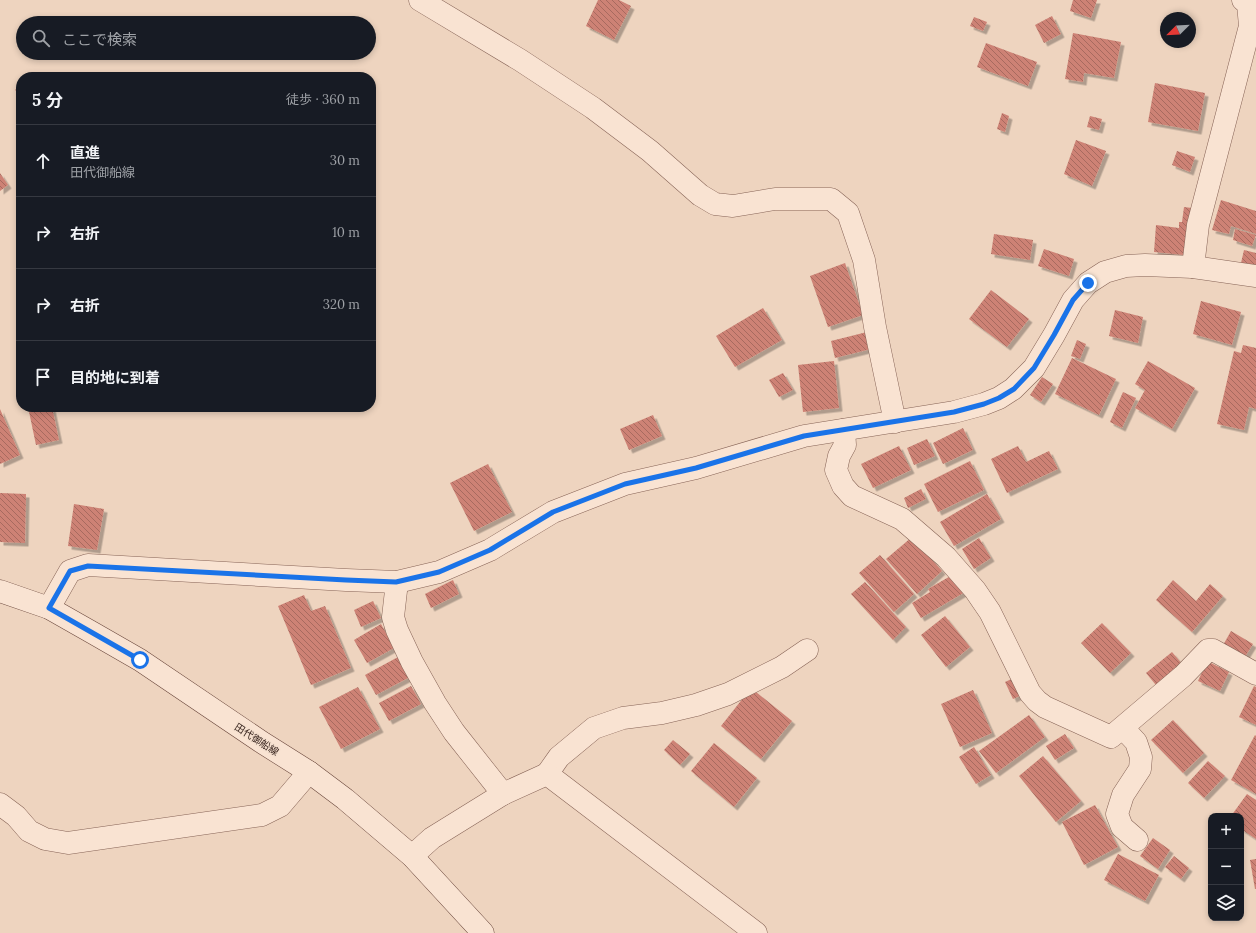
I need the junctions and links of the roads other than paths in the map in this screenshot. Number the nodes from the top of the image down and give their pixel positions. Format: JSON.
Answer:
{"nodes":[{"id":1,"x":420,"y":0,"type":"edge"},
{"id":2,"x":1243,"y":0,"type":"edge"},
{"id":3,"x":1193,"y":267,"type":"junction"},
{"id":4,"x":1256,"y":276,"type":"edge"},
{"id":5,"x":895,"y":422,"type":"junction"},
{"id":6,"x":844,"y":430,"type":"junction"},
{"id":7,"x":396,"y":582,"type":"junction"},
{"id":8,"x":0,"y":591,"type":"edge"},
{"id":9,"x":49,"y":608,"type":"junction"},
{"id":10,"x":807,"y":650,"type":"dead end"},
{"id":11,"x":1256,"y":674,"type":"edge"},
{"id":12,"x":1123,"y":728,"type":"junction"},
{"id":13,"x":309,"y":772,"type":"junction"},
{"id":14,"x":546,"y":774,"type":"junction"},
{"id":15,"x":503,"y":794,"type":"junction"},
{"id":16,"x":0,"y":804,"type":"edge"},
{"id":17,"x":1137,"y":840,"type":"dead end"},
{"id":18,"x":412,"y":856,"type":"junction"},
{"id":19,"x":483,"y":933,"type":"edge"},
{"id":20,"x":756,"y":933,"type":"edge"}],
"edges":[{"from":1,"to":5,"type":"street"},
{"from":2,"to":3,"type":"street"},
{"from":3,"to":4,"type":"street"},
{"from":3,"to":5,"type":"street"},
{"from":5,"to":6,"type":"street"},
{"from":6,"to":7,"type":"street"},
{"from":6,"to":12,"type":"street"},
{"from":7,"to":9,"type":"street"},
{"from":7,"to":15,"type":"street"},
{"from":8,"to":9,"type":"street","name":"田代御船線"},
{"from":9,"to":13,"type":"street","name":"田代御船線"},
{"from":10,"to":14,"type":"street"},
{"from":11,"to":12,"type":"street"},
{"from":12,"to":17,"type":"street"},
{"from":13,"to":16,"type":"street"},
{"from":13,"to":18,"type":"street","name":"田代御船線"},
{"from":14,"to":15,"type":"street"},
{"from":14,"to":20,"type":"street"},
{"from":15,"to":18,"type":"street"},
{"from":18,"to":19,"type":"street","name":"田代御船線"}]}
